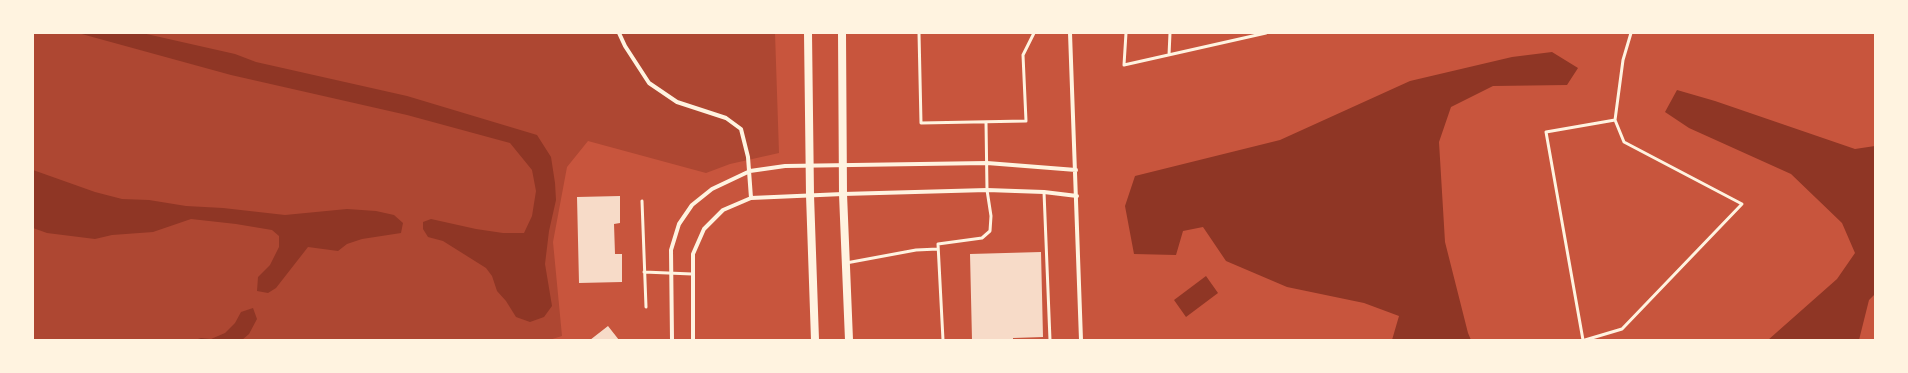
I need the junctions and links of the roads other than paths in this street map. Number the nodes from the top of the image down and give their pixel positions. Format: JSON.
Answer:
{"nodes":[{"id":1,"x":619,"y":33,"type":"edge"},
{"id":2,"x":808,"y":33,"type":"edge"},
{"id":3,"x":842,"y":33,"type":"edge"},
{"id":4,"x":918,"y":33,"type":"edge"},
{"id":5,"x":1034,"y":33,"type":"edge"},
{"id":6,"x":1070,"y":33,"type":"edge"},
{"id":7,"x":1126,"y":33,"type":"edge"},
{"id":8,"x":1170,"y":33,"type":"edge"},
{"id":9,"x":1266,"y":33,"type":"edge"},
{"id":10,"x":1631,"y":33,"type":"edge"},
{"id":11,"x":1169,"y":55,"type":"junction"},
{"id":12,"x":1615,"y":120,"type":"junction"},
{"id":13,"x":986,"y":122,"type":"junction"},
{"id":14,"x":987,"y":163,"type":"junction"},
{"id":15,"x":843,"y":164,"type":"junction"},
{"id":16,"x":810,"y":166,"type":"junction"},
{"id":17,"x":1076,"y":170,"type":"junction"},
{"id":18,"x":750,"y":171,"type":"junction"},
{"id":19,"x":987,"y":190,"type":"junction"},
{"id":20,"x":1044,"y":192,"type":"junction"},
{"id":21,"x":843,"y":194,"type":"junction"},
{"id":22,"x":810,"y":195,"type":"junction"},
{"id":23,"x":1077,"y":196,"type":"junction"},
{"id":24,"x":752,"y":198,"type":"junction"},
{"id":25,"x":642,"y":201,"type":"dead end"},
{"id":26,"x":938,"y":249,"type":"junction"},
{"id":27,"x":846,"y":263,"type":"junction"},
{"id":28,"x":644,"y":272,"type":"junction"},
{"id":29,"x":672,"y":274,"type":"junction"},
{"id":30,"x":692,"y":274,"type":"junction"},
{"id":31,"x":646,"y":307,"type":"dead end"},
{"id":32,"x":672,"y":340,"type":"edge"},
{"id":33,"x":693,"y":340,"type":"edge"},
{"id":34,"x":814,"y":340,"type":"edge"},
{"id":35,"x":849,"y":340,"type":"edge"},
{"id":36,"x":943,"y":340,"type":"edge"},
{"id":37,"x":1050,"y":340,"type":"edge"},
{"id":38,"x":1081,"y":340,"type":"edge"},
{"id":39,"x":1584,"y":340,"type":"edge"}],
"edges":[{"from":1,"to":18,"type":"street"},
{"from":2,"to":16,"type":"main road"},
{"from":3,"to":15,"type":"main road"},
{"from":4,"to":13,"type":"lane"},
{"from":5,"to":13,"type":"lane"},
{"from":6,"to":17,"type":"street"},
{"from":7,"to":11,"type":"lane"},
{"from":8,"to":11,"type":"lane"},
{"from":9,"to":11,"type":"lane"},
{"from":10,"to":12,"type":"lane"},
{"from":12,"to":39,"type":"lane"},
{"from":12,"to":39,"type":"lane"},
{"from":13,"to":14,"type":"lane"},
{"from":14,"to":15,"type":"street"},
{"from":14,"to":17,"type":"street"},
{"from":14,"to":19,"type":"lane"},
{"from":15,"to":16,"type":"street"},
{"from":15,"to":21,"type":"main road"},
{"from":16,"to":18,"type":"street"},
{"from":16,"to":22,"type":"main road"},
{"from":17,"to":23,"type":"street"},
{"from":18,"to":24,"type":"street"},
{"from":18,"to":29,"type":"street"},
{"from":19,"to":20,"type":"street"},
{"from":19,"to":21,"type":"street"},
{"from":19,"to":26,"type":"lane"},
{"from":20,"to":23,"type":"street"},
{"from":20,"to":37,"type":"lane"},
{"from":21,"to":22,"type":"street"},
{"from":21,"to":27,"type":"main road"},
{"from":22,"to":24,"type":"street"},
{"from":22,"to":34,"type":"main road"},
{"from":23,"to":38,"type":"street"},
{"from":24,"to":30,"type":"street"},
{"from":25,"to":28,"type":"lane"},
{"from":26,"to":27,"type":"lane"},
{"from":26,"to":36,"type":"lane"},
{"from":27,"to":35,"type":"main road"},
{"from":28,"to":29,"type":"lane"},
{"from":28,"to":31,"type":"lane"},
{"from":29,"to":30,"type":"lane"},
{"from":29,"to":32,"type":"street"},
{"from":30,"to":33,"type":"street"}]}
